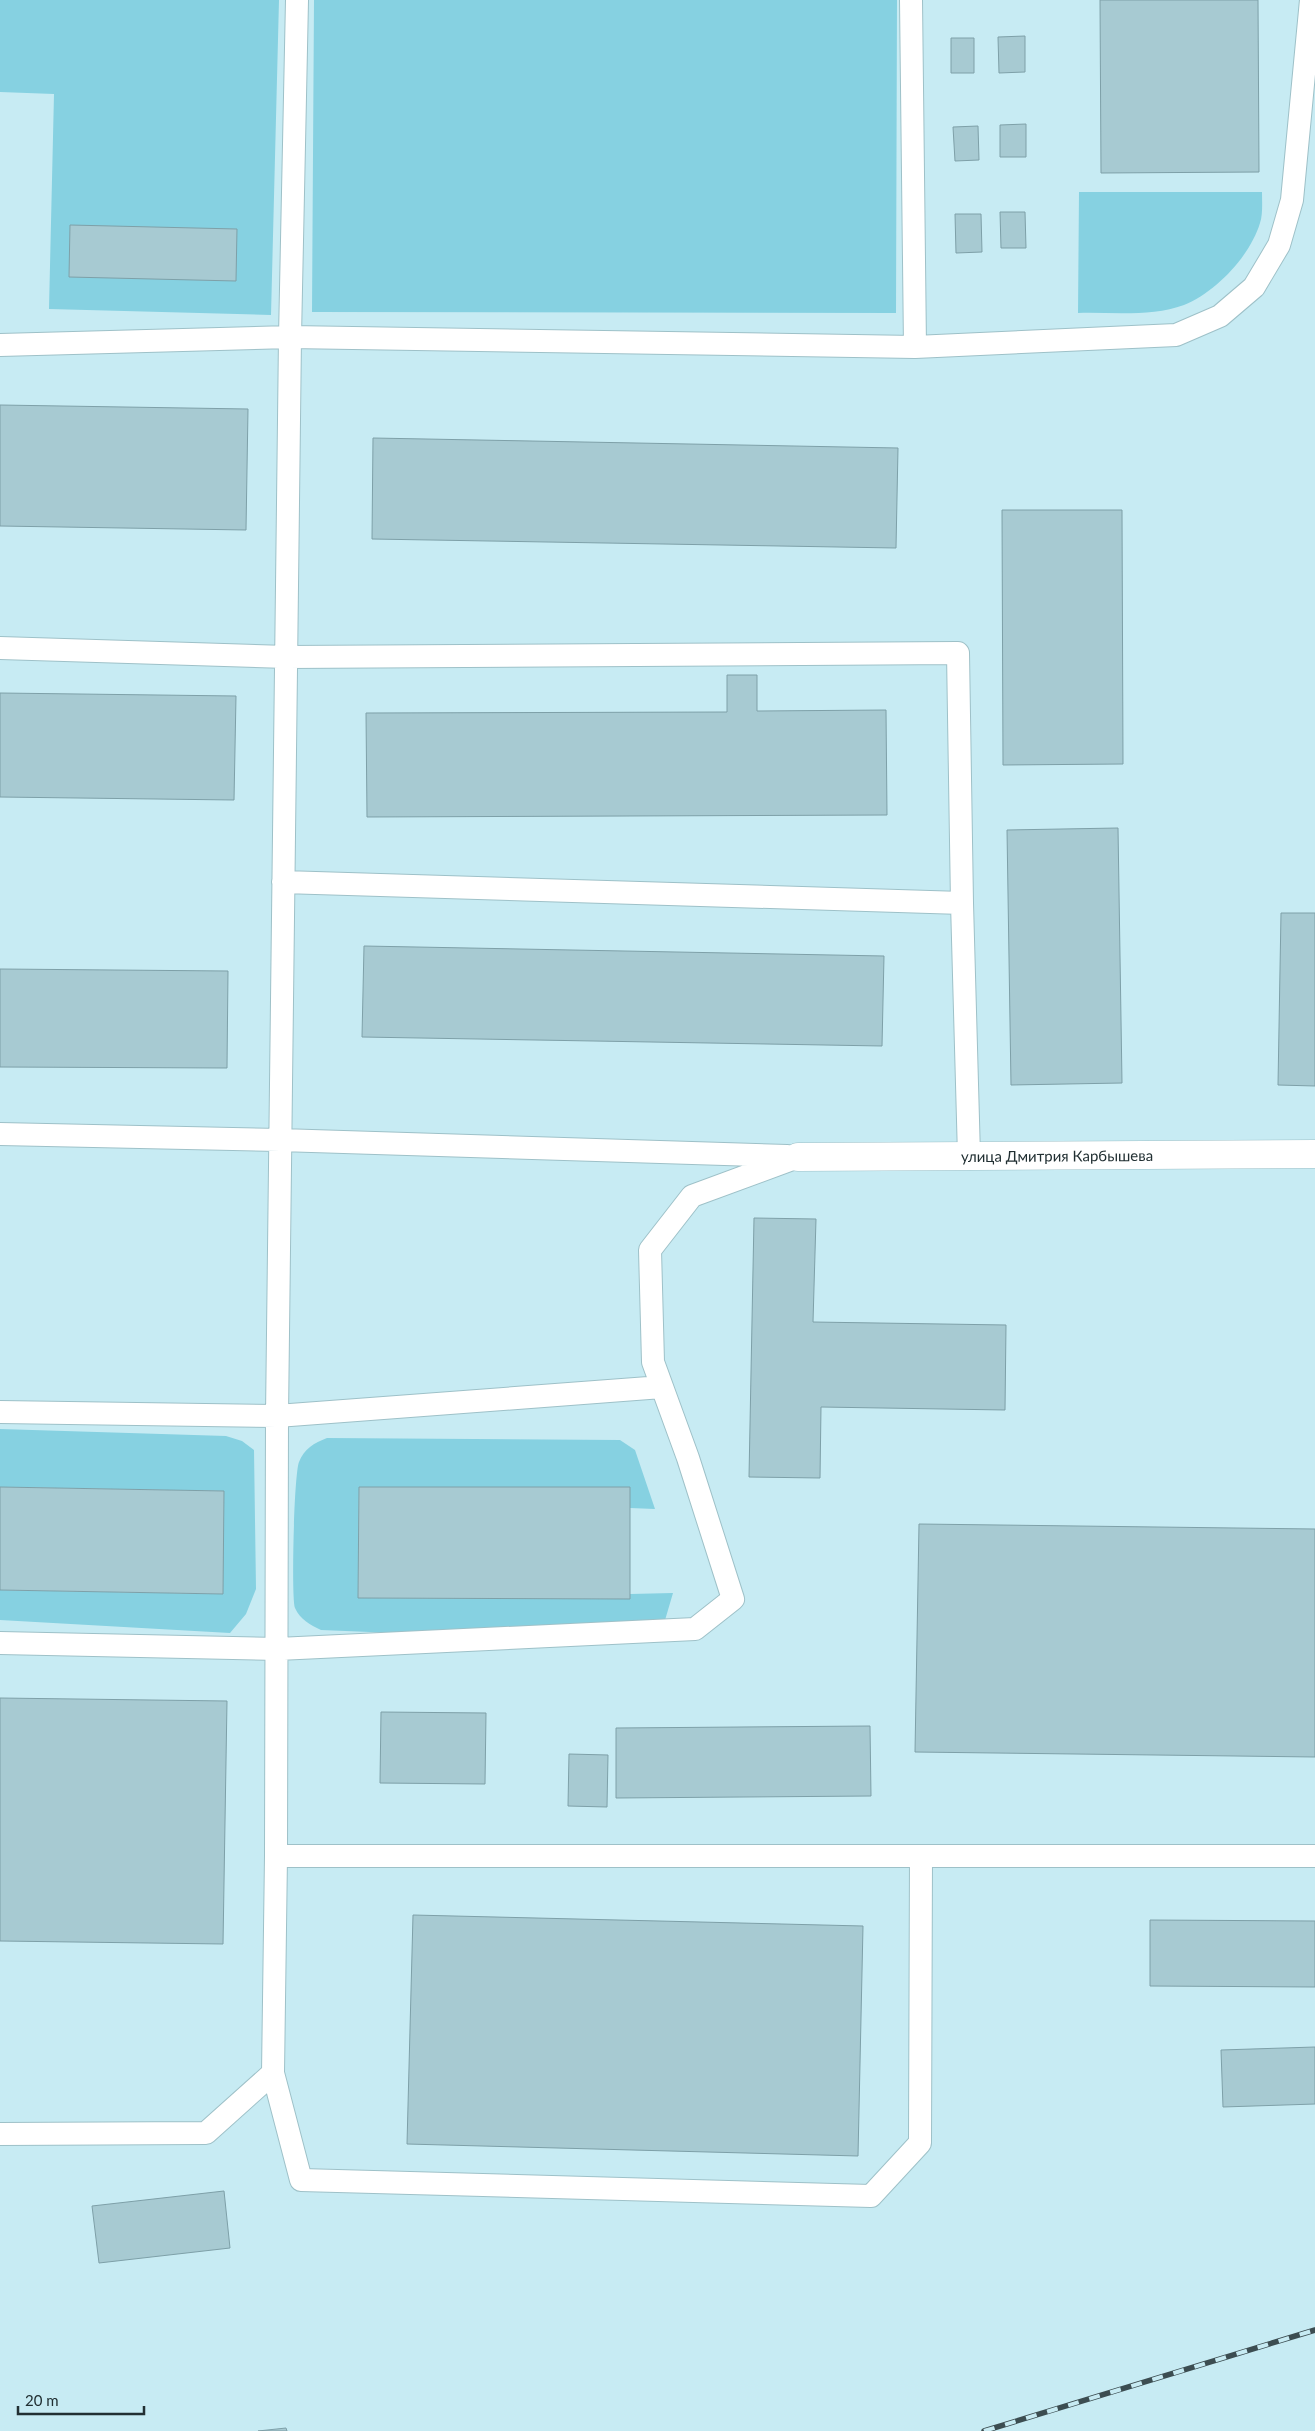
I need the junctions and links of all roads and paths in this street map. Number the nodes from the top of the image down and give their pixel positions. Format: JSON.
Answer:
{"nodes":[{"id":1,"x":296,"y":0,"type":"edge"},
{"id":2,"x":911,"y":0,"type":"edge"},
{"id":3,"x":1311,"y":0,"type":"edge"},
{"id":4,"x":290,"y":337,"type":"junction"},
{"id":5,"x":0,"y":345,"type":"edge"},
{"id":6,"x":915,"y":347,"type":"junction"},
{"id":7,"x":0,"y":648,"type":"edge"},
{"id":8,"x":287,"y":657,"type":"junction"},
{"id":9,"x":283,"y":882,"type":"junction"},
{"id":10,"x":962,"y":903,"type":"junction"},
{"id":11,"x":0,"y":1134,"type":"edge"},
{"id":12,"x":280,"y":1140,"type":"junction"},
{"id":13,"x":1315,"y":1154,"type":"edge"},
{"id":14,"x":969,"y":1156,"type":"junction"},
{"id":15,"x":798,"y":1157,"type":"junction"},
{"id":16,"x":662,"y":1387,"type":"junction"},
{"id":17,"x":0,"y":1412,"type":"edge"},
{"id":18,"x":276,"y":1416,"type":"junction"},
{"id":19,"x":0,"y":1643,"type":"edge"},
{"id":20,"x":278,"y":1649,"type":"junction"},
{"id":21,"x":276,"y":1856,"type":"junction"},
{"id":22,"x":921,"y":1856,"type":"junction"},
{"id":23,"x":1315,"y":1856,"type":"edge"},
{"id":24,"x":274,"y":2072,"type":"junction"},
{"id":25,"x":0,"y":2134,"type":"edge"}],
"edges":[{"from":1,"to":4,"type":"lane"},
{"from":2,"to":6,"type":"lane"},
{"from":3,"to":6,"type":"lane"},
{"from":4,"to":5,"type":"lane"},
{"from":4,"to":6,"type":"lane"},
{"from":4,"to":8,"type":"lane"},
{"from":7,"to":8,"type":"lane"},
{"from":8,"to":9,"type":"lane"},
{"from":8,"to":10,"type":"lane"},
{"from":9,"to":10,"type":"lane"},
{"from":9,"to":12,"type":"lane"},
{"from":10,"to":14,"type":"lane"},
{"from":11,"to":12,"type":"lane"},
{"from":12,"to":15,"type":"lane"},
{"from":12,"to":18,"type":"lane"},
{"from":13,"to":14,"type":"street","name":"улица Дмитрия Карбышева"},
{"from":14,"to":15,"type":"street","name":"улица Дмитрия Карбышева"},
{"from":15,"to":16,"type":"lane"},
{"from":16,"to":18,"type":"lane"},
{"from":16,"to":20,"type":"lane"},
{"from":17,"to":18,"type":"lane"},
{"from":18,"to":20,"type":"lane"},
{"from":19,"to":20,"type":"lane"},
{"from":20,"to":21,"type":"lane"},
{"from":21,"to":22,"type":"lane"},
{"from":21,"to":24,"type":"lane"},
{"from":22,"to":23,"type":"lane"},
{"from":22,"to":24,"type":"lane"},
{"from":24,"to":25,"type":"lane"}]}
